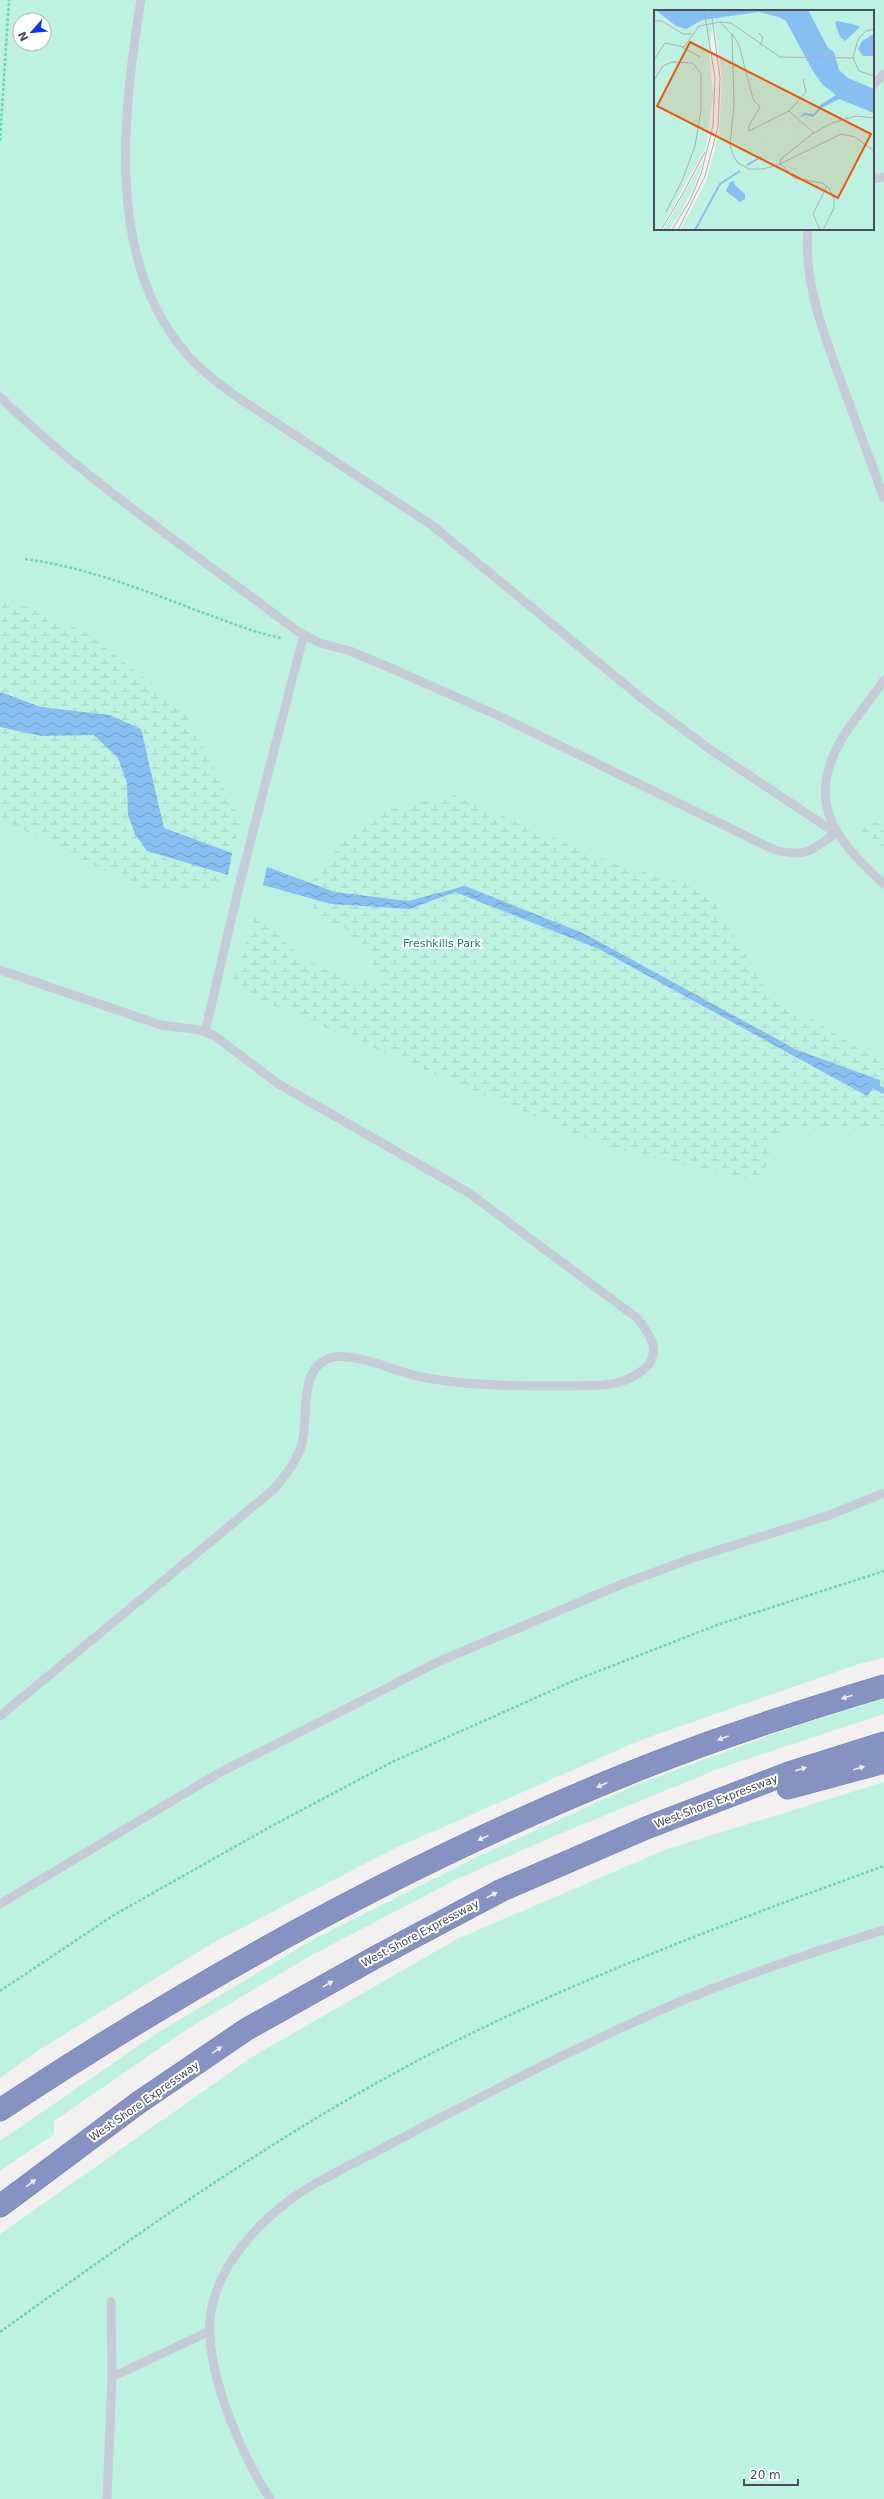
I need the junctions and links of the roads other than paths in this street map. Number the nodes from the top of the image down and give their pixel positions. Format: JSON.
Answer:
{"nodes":[{"id":1,"x":141,"y":0,"type":"edge"},
{"id":2,"x":884,"y":74,"type":"edge"},
{"id":3,"x":874,"y":84,"type":"edge"},
{"id":4,"x":884,"y":177,"type":"edge"},
{"id":5,"x":874,"y":179,"type":"edge"},
{"id":6,"x":808,"y":230,"type":"edge"},
{"id":7,"x":0,"y":397,"type":"edge"},
{"id":8,"x":884,"y":498,"type":"edge"},
{"id":9,"x":304,"y":634,"type":"junction"},
{"id":10,"x":884,"y":680,"type":"edge"},
{"id":11,"x":836,"y":834,"type":"junction"},
{"id":12,"x":884,"y":884,"type":"edge"},
{"id":13,"x":0,"y":970,"type":"edge"},
{"id":14,"x":205,"y":1032,"type":"junction"},
{"id":15,"x":884,"y":1493,"type":"edge"},
{"id":16,"x":884,"y":1686,"type":"edge"},
{"id":17,"x":0,"y":1716,"type":"edge"},
{"id":18,"x":884,"y":1743,"type":"edge"},
{"id":19,"x":884,"y":1762,"type":"edge"},
{"id":20,"x":646,"y":1828,"type":"junction"},
{"id":21,"x":0,"y":1904,"type":"edge"},
{"id":22,"x":884,"y":1930,"type":"edge"},
{"id":23,"x":0,"y":2110,"type":"edge"},
{"id":24,"x":0,"y":2206,"type":"edge"},
{"id":25,"x":111,"y":2302,"type":"dead end"},
{"id":26,"x":210,"y":2331,"type":"junction"},
{"id":27,"x":112,"y":2377,"type":"junction"},
{"id":28,"x":107,"y":2499,"type":"edge"},
{"id":29,"x":270,"y":2499,"type":"edge"}],
"edges":[{"from":1,"to":11,"type":"lane"},
{"from":2,"to":3,"type":"lane"},
{"from":4,"to":5,"type":"lane"},
{"from":6,"to":8,"type":"lane"},
{"from":7,"to":9,"type":"lane"},
{"from":9,"to":11,"type":"lane"},
{"from":9,"to":14,"type":"lane"},
{"from":10,"to":11,"type":"lane"},
{"from":11,"to":12,"type":"lane"},
{"from":13,"to":14,"type":"lane"},
{"from":14,"to":17,"type":"lane"},
{"from":15,"to":21,"type":"lane"},
{"from":16,"to":23,"type":"highway","one_way":true},
{"from":20,"to":18,"type":"highway","name":"West Shore Expressway","one_way":true},
{"from":20,"to":19,"type":"highway","one_way":true},
{"from":24,"to":20,"type":"highway","name":"West Shore Expressway","one_way":true},
{"from":22,"to":26,"type":"lane"},
{"from":25,"to":27,"type":"lane"},
{"from":26,"to":27,"type":"lane"},
{"from":26,"to":29,"type":"lane"},
{"from":27,"to":28,"type":"lane"}]}
